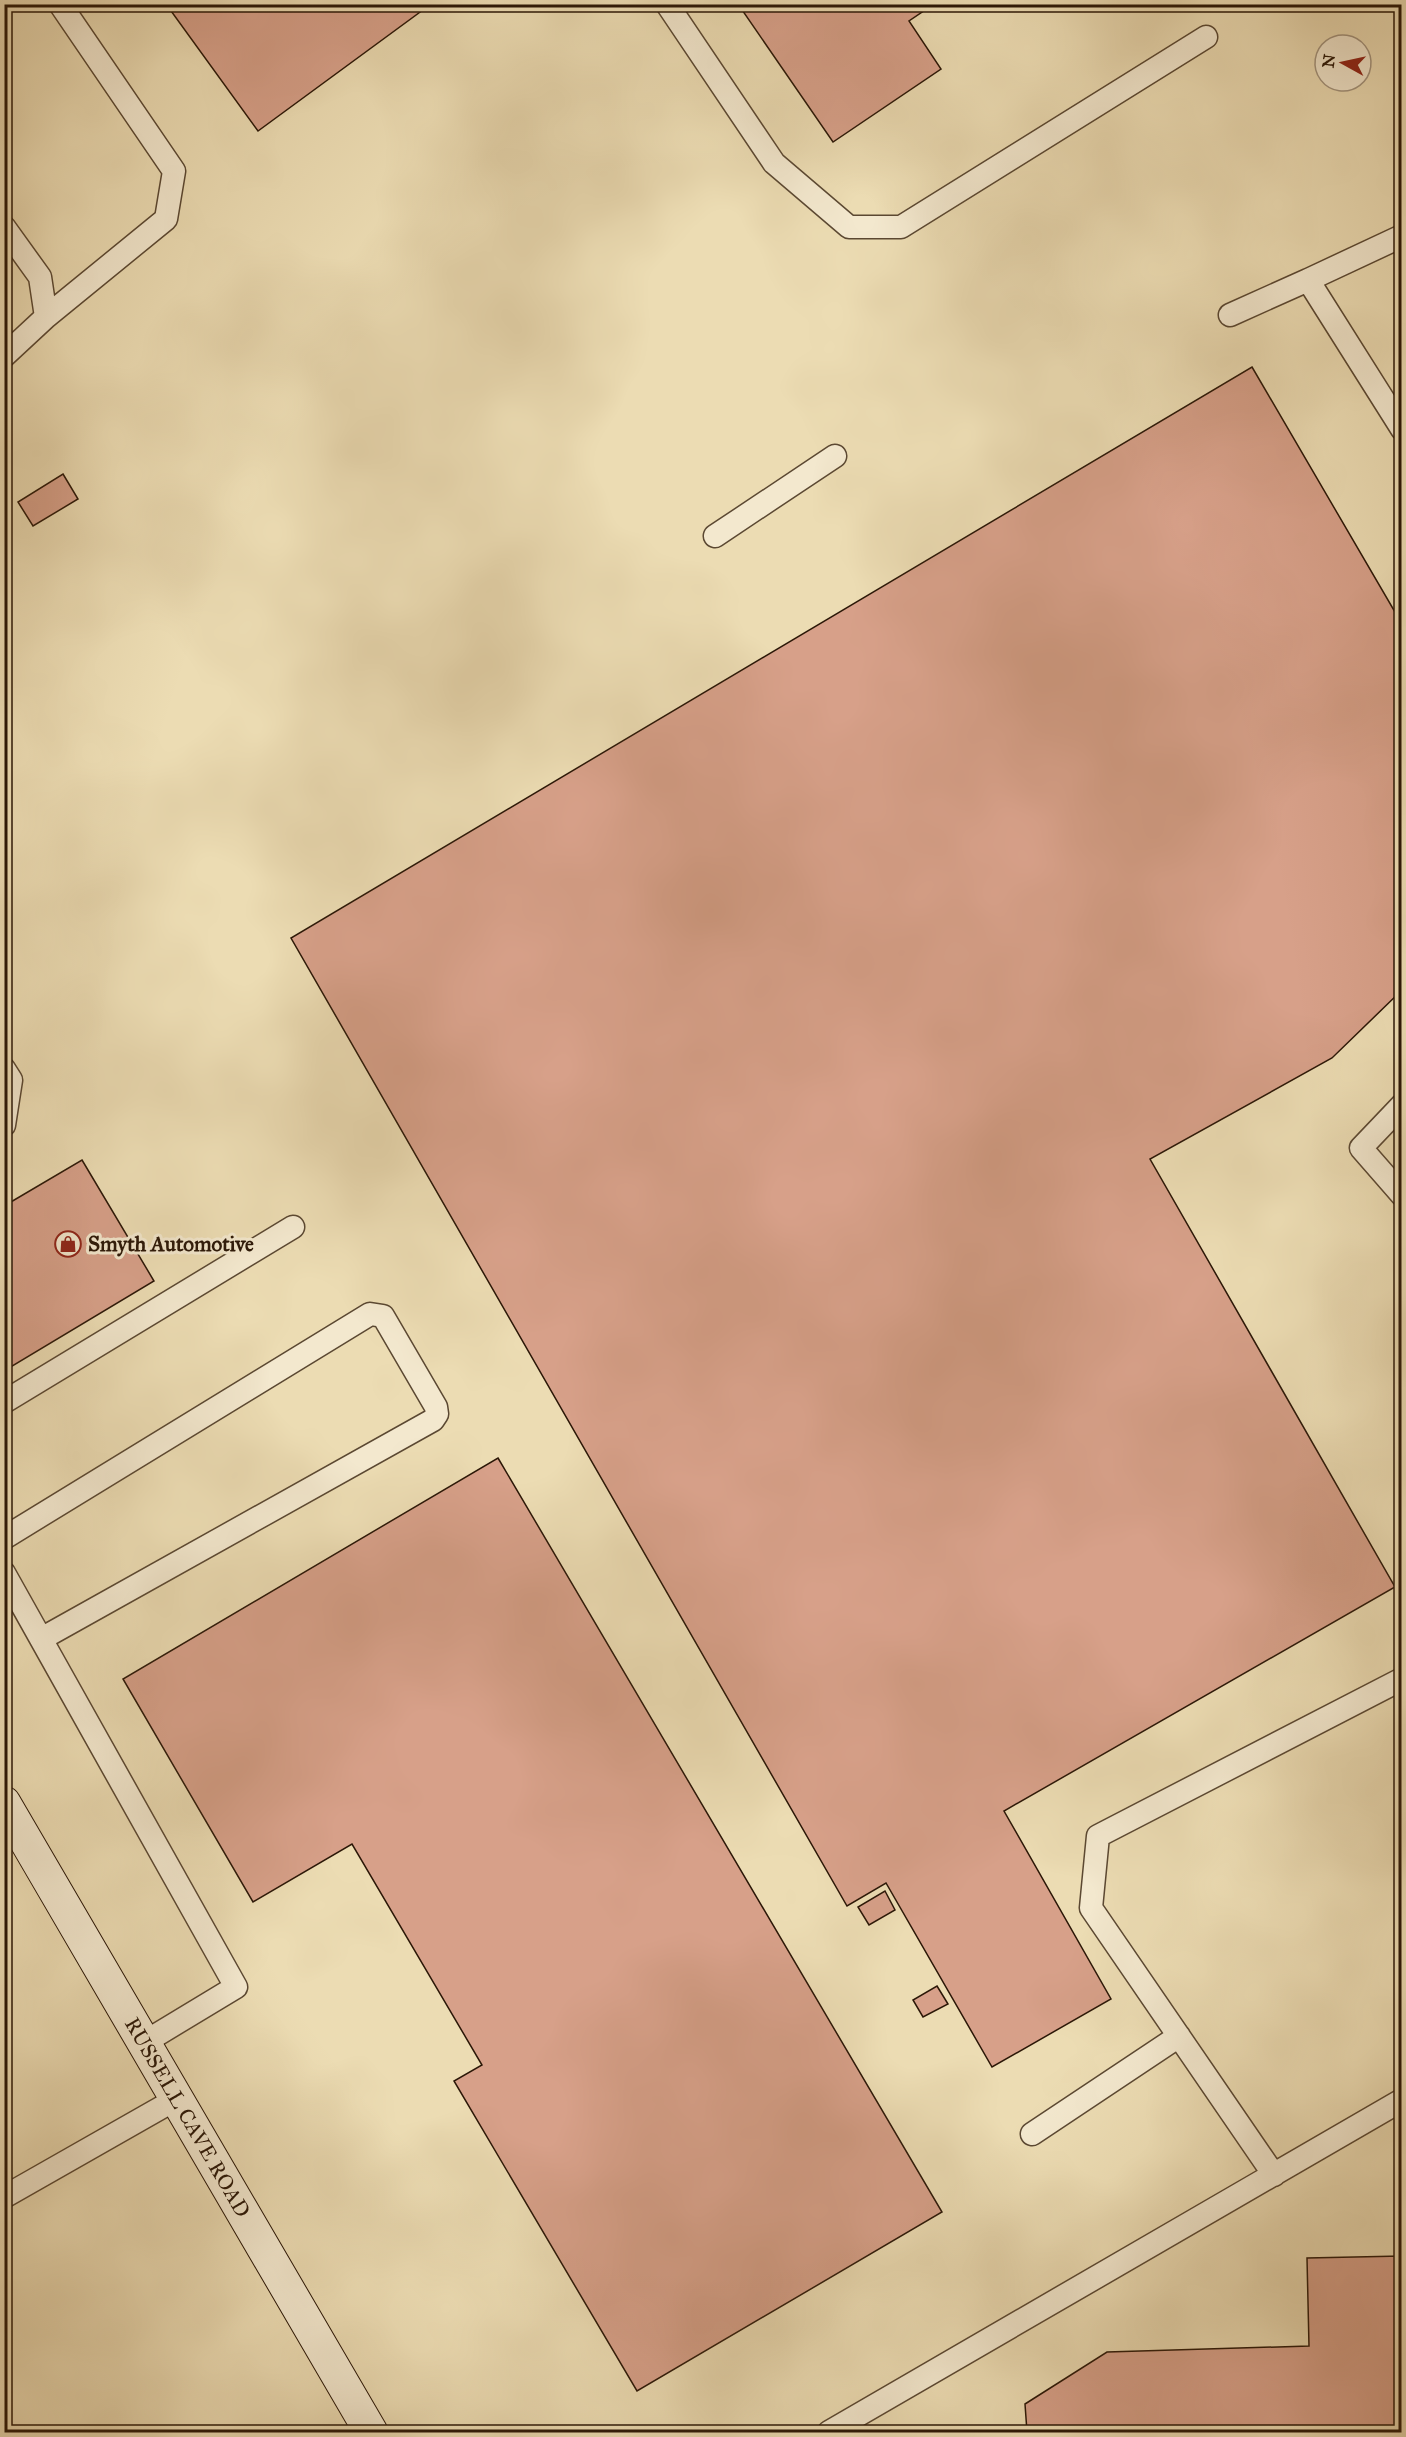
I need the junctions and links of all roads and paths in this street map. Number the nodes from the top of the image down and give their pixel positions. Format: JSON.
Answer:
{"nodes":[{"id":1,"x":60,"y":4,"type":"edge"},
{"id":2,"x":667,"y":4,"type":"edge"},
{"id":3,"x":1206,"y":37,"type":"dead end"},
{"id":4,"x":4,"y":227,"type":"edge"},
{"id":5,"x":1401,"y":236,"type":"edge"},
{"id":6,"x":1308,"y":280,"type":"junction"},
{"id":7,"x":1230,"y":315,"type":"dead end"},
{"id":8,"x":46,"y":317,"type":"junction"},
{"id":9,"x":4,"y":356,"type":"edge"},
{"id":10,"x":1401,"y":429,"type":"edge"},
{"id":11,"x":835,"y":456,"type":"dead end"},
{"id":12,"x":715,"y":537,"type":"dead end"},
{"id":13,"x":4,"y":1069,"type":"edge"},
{"id":14,"x":1401,"y":1105,"type":"edge"},
{"id":15,"x":4,"y":1125,"type":"edge"},
{"id":16,"x":1401,"y":1195,"type":"edge"},
{"id":17,"x":293,"y":1227,"type":"dead end"},
{"id":18,"x":4,"y":1402,"type":"edge"},
{"id":19,"x":4,"y":1538,"type":"edge"},
{"id":20,"x":4,"y":1573,"type":"edge"},
{"id":21,"x":41,"y":1639,"type":"junction"},
{"id":22,"x":1401,"y":1679,"type":"edge"},
{"id":23,"x":4,"y":1803,"type":"edge"},
{"id":24,"x":1179,"y":2036,"type":"junction"},
{"id":25,"x":145,"y":2042,"type":"junction"},
{"id":26,"x":178,"y":2098,"type":"junction"},
{"id":27,"x":1401,"y":2100,"type":"edge"},
{"id":28,"x":1032,"y":2134,"type":"dead end"},
{"id":29,"x":1274,"y":2175,"type":"junction"},
{"id":30,"x":4,"y":2197,"type":"edge"},
{"id":31,"x":371,"y":2433,"type":"edge"},
{"id":32,"x":829,"y":2433,"type":"edge"}],
"edges":[{"from":1,"to":8,"type":"lane"},
{"from":2,"to":3,"type":"lane"},
{"from":4,"to":8,"type":"lane"},
{"from":5,"to":6,"type":"lane"},
{"from":6,"to":7,"type":"lane"},
{"from":6,"to":10,"type":"lane"},
{"from":8,"to":9,"type":"lane"},
{"from":11,"to":12,"type":"lane"},
{"from":13,"to":15,"type":"lane"},
{"from":14,"to":16,"type":"lane"},
{"from":17,"to":18,"type":"lane"},
{"from":19,"to":21,"type":"lane"},
{"from":20,"to":21,"type":"lane"},
{"from":21,"to":25,"type":"lane"},
{"from":22,"to":24,"type":"lane"},
{"from":23,"to":25,"type":"street","name":"RUSSELL CAVE ROAD"},
{"from":24,"to":28,"type":"lane"},
{"from":24,"to":29,"type":"lane"},
{"from":25,"to":26,"type":"street","name":"RUSSELL CAVE ROAD"},
{"from":26,"to":30,"type":"lane"},
{"from":26,"to":31,"type":"street","name":"RUSSELL CAVE ROAD"},
{"from":27,"to":29,"type":"lane"},
{"from":29,"to":32,"type":"lane"}]}
